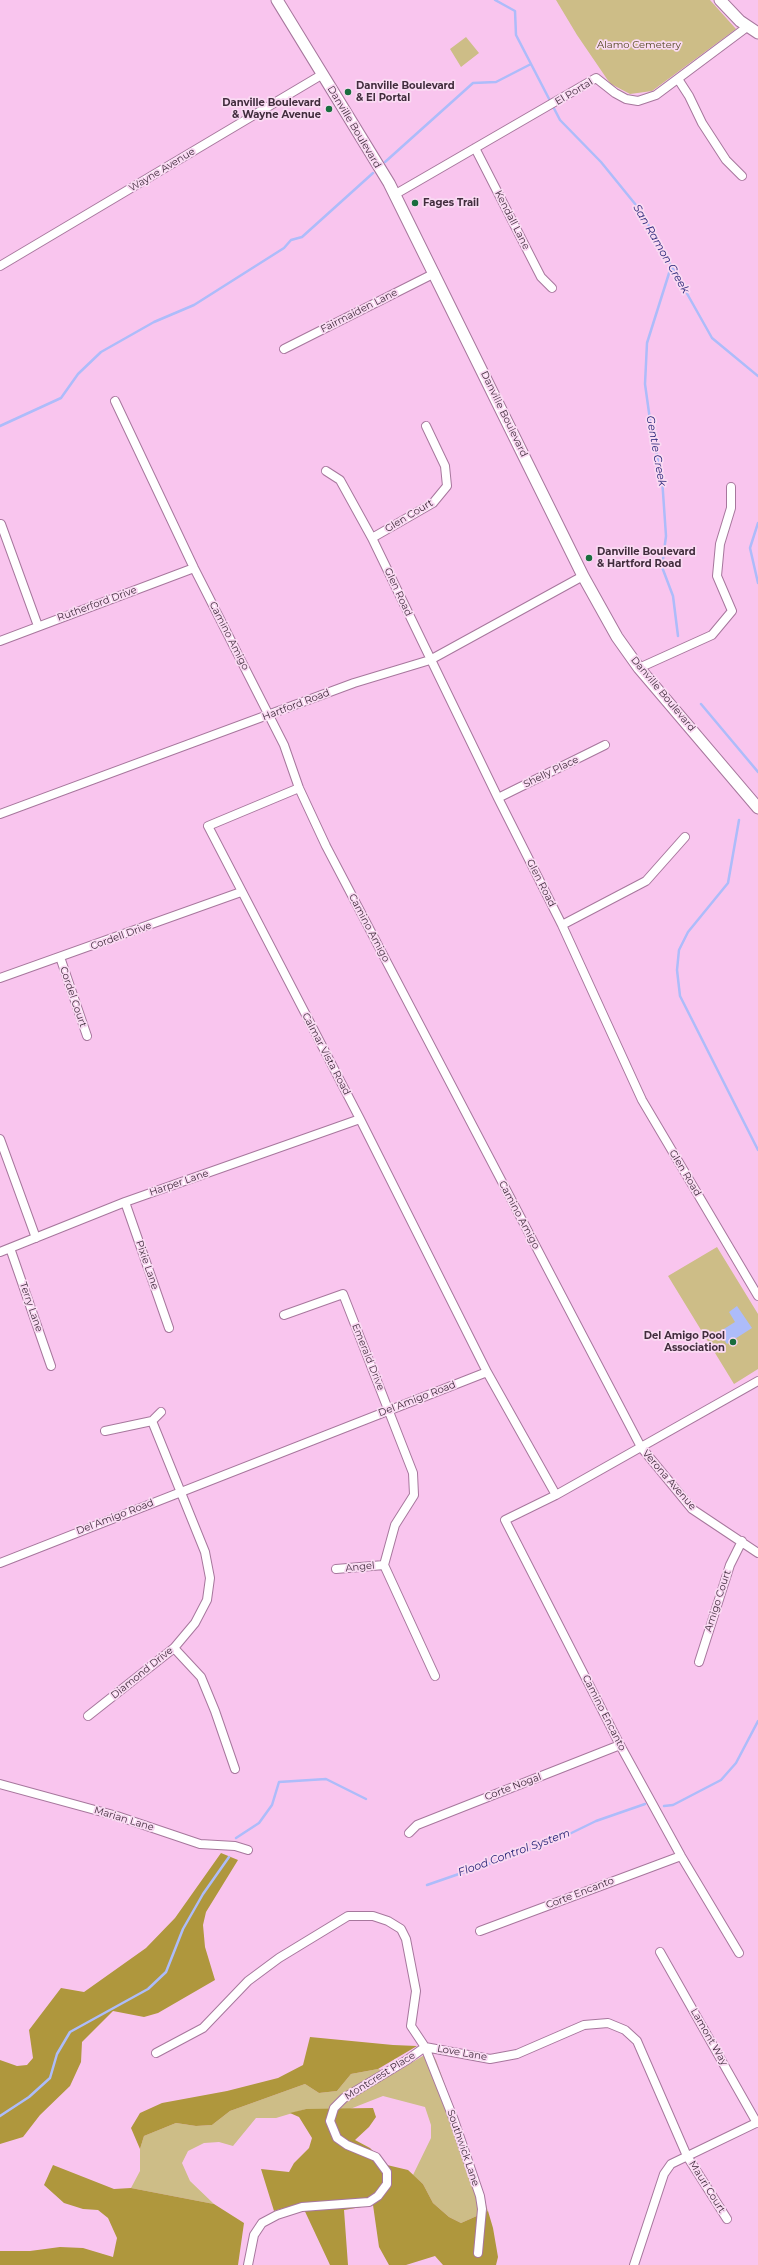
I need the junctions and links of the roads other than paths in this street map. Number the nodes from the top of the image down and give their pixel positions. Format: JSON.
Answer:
{"nodes":[{"id":1,"x":277,"y":0,"type":"edge"},
{"id":2,"x":720,"y":0,"type":"edge"},
{"id":3,"x":747,"y":27,"type":"junction"},
{"id":4,"x":758,"y":33,"type":"edge"},
{"id":5,"x":323,"y":74,"type":"junction"},
{"id":6,"x":678,"y":80,"type":"junction"},
{"id":7,"x":475,"y":148,"type":"junction"},
{"id":8,"x":742,"y":176,"type":"dead end"},
{"id":9,"x":394,"y":195,"type":"junction"},
{"id":10,"x":0,"y":266,"type":"edge"},
{"id":11,"x":435,"y":273,"type":"junction"},
{"id":12,"x":552,"y":288,"type":"dead end"},
{"id":13,"x":284,"y":349,"type":"dead end"},
{"id":14,"x":115,"y":401,"type":"dead end"},
{"id":15,"x":426,"y":426,"type":"dead end"},
{"id":16,"x":326,"y":471,"type":"dead end"},
{"id":17,"x":731,"y":487,"type":"dead end"},
{"id":18,"x":1,"y":524,"type":"dead end"},
{"id":19,"x":372,"y":538,"type":"junction"},
{"id":20,"x":194,"y":568,"type":"junction"},
{"id":21,"x":583,"y":576,"type":"junction"},
{"id":22,"x":38,"y":626,"type":"junction"},
{"id":23,"x":0,"y":640,"type":"edge"},
{"id":24,"x":430,"y":660,"type":"junction"},
{"id":25,"x":639,"y":668,"type":"junction"},
{"id":26,"x":269,"y":715,"type":"junction"},
{"id":27,"x":605,"y":745,"type":"dead end"},
{"id":28,"x":299,"y":788,"type":"junction"},
{"id":29,"x":498,"y":798,"type":"junction"},
{"id":30,"x":758,"y":808,"type":"edge"},
{"id":31,"x":0,"y":814,"type":"edge"},
{"id":32,"x":684,"y":836,"type":"dead end"},
{"id":33,"x":242,"y":892,"type":"junction"},
{"id":34,"x":562,"y":925,"type":"junction"},
{"id":35,"x":60,"y":957,"type":"junction"},
{"id":36,"x":0,"y":978,"type":"edge"},
{"id":37,"x":87,"y":1036,"type":"dead end"},
{"id":38,"x":360,"y":1119,"type":"junction"},
{"id":39,"x":0,"y":1139,"type":"edge"},
{"id":40,"x":125,"y":1202,"type":"junction"},
{"id":41,"x":36,"y":1238,"type":"junction"},
{"id":42,"x":10,"y":1248,"type":"junction"},
{"id":43,"x":0,"y":1252,"type":"edge"},
{"id":44,"x":758,"y":1296,"type":"edge"},
{"id":45,"x":284,"y":1315,"type":"dead end"},
{"id":46,"x":169,"y":1328,"type":"dead end"},
{"id":47,"x":51,"y":1366,"type":"dead end"},
{"id":48,"x":487,"y":1372,"type":"junction"},
{"id":49,"x":758,"y":1381,"type":"edge"},
{"id":50,"x":390,"y":1409,"type":"junction"},
{"id":51,"x":161,"y":1412,"type":"dead end"},
{"id":52,"x":152,"y":1421,"type":"junction"},
{"id":53,"x":105,"y":1431,"type":"dead end"},
{"id":54,"x":641,"y":1446,"type":"junction"},
{"id":55,"x":180,"y":1492,"type":"junction"},
{"id":56,"x":556,"y":1495,"type":"junction"},
{"id":57,"x":742,"y":1541,"type":"junction"},
{"id":58,"x":758,"y":1553,"type":"edge"},
{"id":59,"x":0,"y":1563,"type":"edge"},
{"id":60,"x":384,"y":1564,"type":"junction"},
{"id":61,"x":336,"y":1569,"type":"dead end"},
{"id":62,"x":174,"y":1648,"type":"junction"},
{"id":63,"x":698,"y":1662,"type":"dead end"},
{"id":64,"x":435,"y":1676,"type":"dead end"},
{"id":65,"x":88,"y":1716,"type":"dead end"},
{"id":66,"x":620,"y":1745,"type":"junction"},
{"id":67,"x":235,"y":1768,"type":"dead end"},
{"id":68,"x":0,"y":1784,"type":"edge"},
{"id":69,"x":409,"y":1833,"type":"dead end"},
{"id":70,"x":248,"y":1850,"type":"dead end"},
{"id":71,"x":681,"y":1856,"type":"junction"},
{"id":72,"x":480,"y":1931,"type":"dead end"},
{"id":73,"x":660,"y":1952,"type":"dead end"},
{"id":74,"x":739,"y":1953,"type":"dead end"},
{"id":75,"x":425,"y":2046,"type":"junction"},
{"id":76,"x":156,"y":2053,"type":"dead end"},
{"id":77,"x":758,"y":2122,"type":"edge"},
{"id":78,"x":687,"y":2156,"type":"junction"},
{"id":79,"x":727,"y":2219,"type":"dead end"},
{"id":80,"x":478,"y":2253,"type":"dead end"},
{"id":81,"x":248,"y":2265,"type":"edge"},
{"id":82,"x":634,"y":2265,"type":"edge"}],
"edges":[{"from":1,"to":5,"type":"main road","name":"Danville Boulevard"},
{"from":2,"to":3,"type":"main road"},
{"from":3,"to":4,"type":"main road"},
{"from":3,"to":6,"type":"street","name":"El Portal"},
{"from":5,"to":9,"type":"main road","name":"Danville Boulevard"},
{"from":5,"to":10,"type":"street","name":"Wayne Avenue"},
{"from":6,"to":7,"type":"street","name":"El Portal"},
{"from":6,"to":8,"type":"street"},
{"from":7,"to":9,"type":"street","name":"El Portal"},
{"from":7,"to":12,"type":"street","name":"Kendall Lane"},
{"from":9,"to":11,"type":"main road","name":"Danville Boulevard"},
{"from":11,"to":13,"type":"street","name":"Fairmaiden Lane"},
{"from":11,"to":21,"type":"main road","name":"Danville Boulevard"},
{"from":14,"to":20,"type":"street","name":"Camino Amigo"},
{"from":15,"to":19,"type":"street","name":"Glen Court"},
{"from":16,"to":19,"type":"street","name":"Glen Road"},
{"from":17,"to":25,"type":"street"},
{"from":18,"to":22,"type":"street"},
{"from":19,"to":24,"type":"street","name":"Glen Road"},
{"from":20,"to":22,"type":"street","name":"Rutherford Drive"},
{"from":20,"to":26,"type":"street","name":"Camino Amigo"},
{"from":21,"to":24,"type":"street","name":"Hartford Road"},
{"from":21,"to":25,"type":"main road","name":"Danville Boulevard"},
{"from":22,"to":23,"type":"street","name":"Rutherford Drive"},
{"from":24,"to":26,"type":"street","name":"Hartford Road"},
{"from":24,"to":29,"type":"street","name":"Glen Road"},
{"from":25,"to":30,"type":"main road","name":"Danville Boulevard"},
{"from":26,"to":28,"type":"street","name":"Camino Amigo"},
{"from":26,"to":31,"type":"street","name":"Hartford Road"},
{"from":27,"to":29,"type":"street","name":"Shelly Place"},
{"from":28,"to":33,"type":"street","name":"Calmar Vista Road"},
{"from":28,"to":54,"type":"street","name":"Camino Amigo"},
{"from":29,"to":34,"type":"street","name":"Glen Road"},
{"from":32,"to":34,"type":"street"},
{"from":33,"to":35,"type":"street","name":"Cordell Drive"},
{"from":33,"to":38,"type":"street","name":"Calmar Vista Road"},
{"from":34,"to":44,"type":"street","name":"Glen Road"},
{"from":35,"to":36,"type":"street","name":"Cordell Drive"},
{"from":35,"to":37,"type":"street","name":"Cordel Court"},
{"from":38,"to":40,"type":"street","name":"Harper Lane"},
{"from":38,"to":48,"type":"street","name":"Calmar Vista Road"},
{"from":39,"to":41,"type":"street"},
{"from":40,"to":41,"type":"street","name":"Harper Lane"},
{"from":40,"to":46,"type":"street","name":"Pixie Lane"},
{"from":41,"to":42,"type":"street","name":"Harper Lane"},
{"from":42,"to":43,"type":"street","name":"Harper Lane"},
{"from":42,"to":47,"type":"street","name":"Terry Lane"},
{"from":45,"to":50,"type":"street","name":"Emerald Drive"},
{"from":48,"to":50,"type":"street","name":"Del Amigo Road"},
{"from":48,"to":56,"type":"street"},
{"from":49,"to":54,"type":"street"},
{"from":50,"to":55,"type":"street","name":"Del Amigo Road"},
{"from":50,"to":60,"type":"street","name":"Emerald Drive"},
{"from":51,"to":52,"type":"street"},
{"from":52,"to":53,"type":"street"},
{"from":52,"to":55,"type":"street","name":"Diamond Drive"},
{"from":54,"to":56,"type":"street"},
{"from":54,"to":57,"type":"street","name":"Verona Avenue"},
{"from":55,"to":59,"type":"street","name":"Del Amigo Road"},
{"from":55,"to":62,"type":"street","name":"Diamond Drive"},
{"from":56,"to":66,"type":"street","name":"Camino Encanto"},
{"from":57,"to":58,"type":"street","name":"Verona Avenue"},
{"from":57,"to":63,"type":"street","name":"Amigo Court"},
{"from":60,"to":61,"type":"street","name":"Angel"},
{"from":60,"to":64,"type":"street"},
{"from":62,"to":65,"type":"street","name":"Diamond Drive"},
{"from":62,"to":67,"type":"street"},
{"from":66,"to":69,"type":"street","name":"Corte Nogal"},
{"from":66,"to":71,"type":"street","name":"Camino Encanto"},
{"from":68,"to":70,"type":"street","name":"Marian Lane"},
{"from":71,"to":72,"type":"street","name":"Corte Encanto"},
{"from":71,"to":74,"type":"street","name":"Camino Encanto"},
{"from":73,"to":77,"type":"street","name":"Lamont Way"},
{"from":75,"to":76,"type":"street","name":"Love Lane"},
{"from":75,"to":78,"type":"street","name":"Love Lane"},
{"from":75,"to":80,"type":"street","name":"Southwick Lane"},
{"from":75,"to":81,"type":"street","name":"Montcrest Place"},
{"from":77,"to":78,"type":"street"},
{"from":78,"to":79,"type":"street","name":"Mauri Court"},
{"from":78,"to":82,"type":"street"}]}
